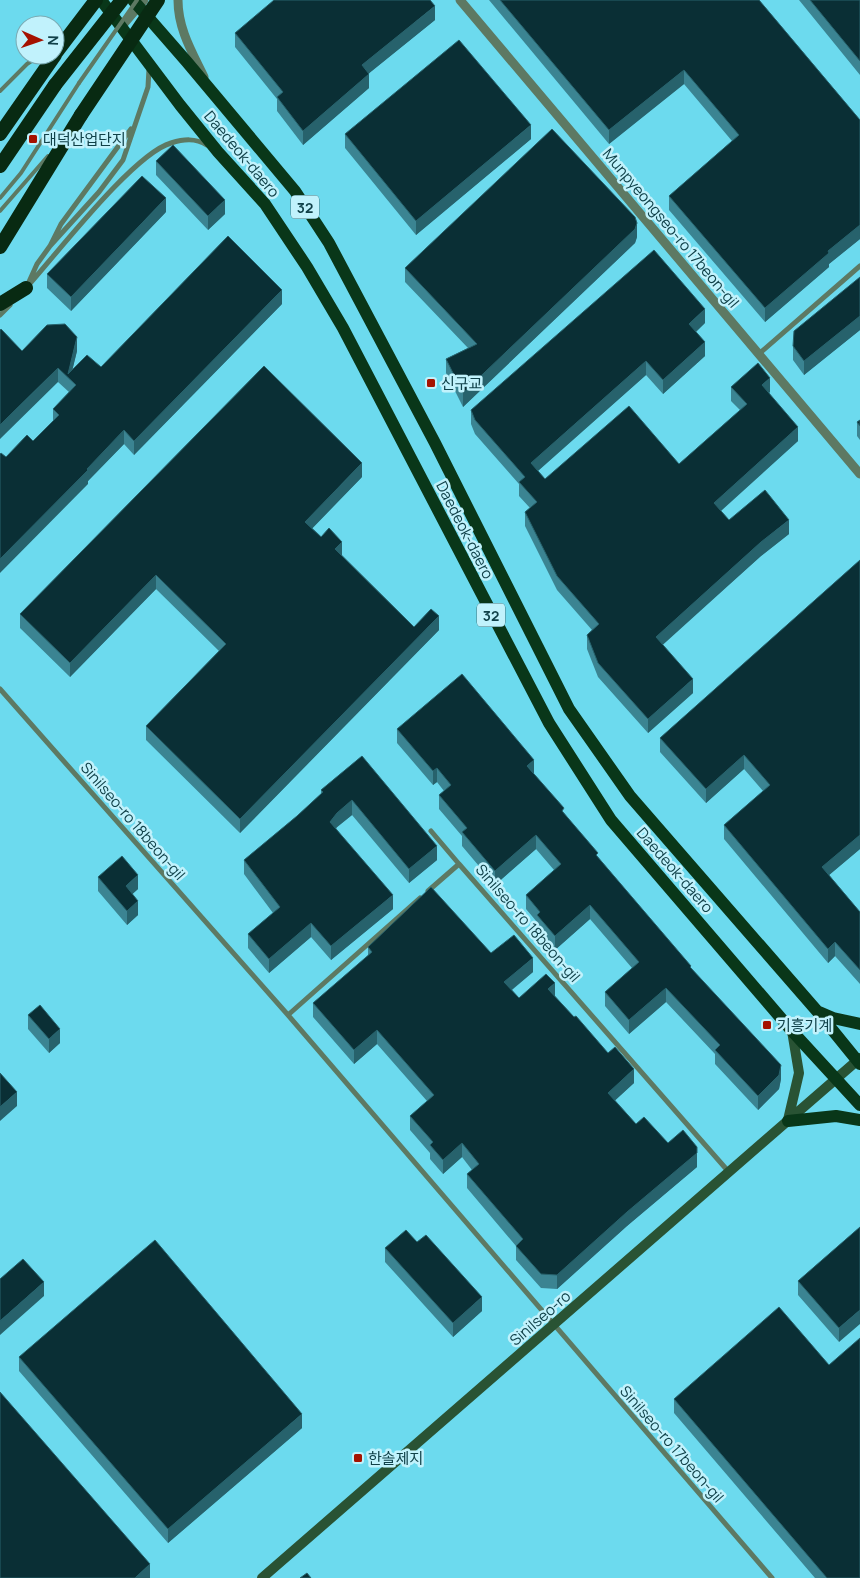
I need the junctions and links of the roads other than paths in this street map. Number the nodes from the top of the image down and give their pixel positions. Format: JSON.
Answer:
{"nodes":[{"id":1,"x":122,"y":0,"type":"edge"},
{"id":2,"x":158,"y":0,"type":"edge"},
{"id":3,"x":178,"y":0,"type":"edge"},
{"id":4,"x":460,"y":0,"type":"edge"},
{"id":5,"x":103,"y":1,"type":"edge"},
{"id":6,"x":138,"y":2,"type":"edge"},
{"id":7,"x":121,"y":27,"type":"junction"},
{"id":8,"x":65,"y":44,"type":"edge"},
{"id":9,"x":149,"y":63,"type":"junction"},
{"id":10,"x":26,"y":65,"type":"edge"},
{"id":11,"x":48,"y":65,"type":"edge"},
{"id":12,"x":0,"y":91,"type":"edge"},
{"id":13,"x":212,"y":93,"type":"junction"},
{"id":14,"x":135,"y":125,"type":"junction"},
{"id":15,"x":71,"y":132,"type":"junction"},
{"id":16,"x":0,"y":134,"type":"edge"},
{"id":17,"x":218,"y":152,"type":"junction"},
{"id":18,"x":0,"y":166,"type":"edge"},
{"id":19,"x":0,"y":198,"type":"edge"},
{"id":20,"x":0,"y":211,"type":"edge"},
{"id":21,"x":50,"y":246,"type":"junction"},
{"id":22,"x":0,"y":247,"type":"edge"},
{"id":23,"x":860,"y":266,"type":"edge"},
{"id":24,"x":26,"y":288,"type":"junction"},
{"id":25,"x":0,"y":304,"type":"edge"},
{"id":26,"x":0,"y":315,"type":"edge"},
{"id":27,"x":760,"y":353,"type":"junction"},
{"id":28,"x":860,"y":474,"type":"edge"},
{"id":29,"x":0,"y":689,"type":"edge"},
{"id":30,"x":431,"y":831,"type":"dead end"},
{"id":31,"x":459,"y":864,"type":"junction"},
{"id":32,"x":818,"y":1011,"type":"junction"},
{"id":33,"x":288,"y":1015,"type":"junction"},
{"id":34,"x":860,"y":1024,"type":"edge"},
{"id":35,"x":792,"y":1031,"type":"junction"},
{"id":36,"x":859,"y":1061,"type":"edge"},
{"id":37,"x":835,"y":1079,"type":"junction"},
{"id":38,"x":860,"y":1105,"type":"edge"},
{"id":39,"x":860,"y":1120,"type":"edge"},
{"id":40,"x":788,"y":1121,"type":"junction"},
{"id":41,"x":728,"y":1171,"type":"junction"},
{"id":42,"x":554,"y":1326,"type":"junction"},
{"id":43,"x":262,"y":1578,"type":"edge"},
{"id":44,"x":772,"y":1578,"type":"edge"}],
"edges":[{"from":1,"to":18,"type":"highway","bridge":true},
{"from":2,"to":15,"type":"highway","bridge":true},
{"from":3,"to":13,"type":"street"},
{"from":4,"to":27,"type":"street","name":"Munpyeongseo-ro 17beon-gil"},
{"from":5,"to":7,"type":"main road","name":"Daedeok-daero","number":"32"},
{"from":5,"to":8,"type":"highway"},
{"from":6,"to":7,"type":"street"},
{"from":6,"to":13,"type":"main road","name":"Daedeok-daero","number":"32"},
{"from":6,"to":19,"type":"lane","bridge":true},
{"from":7,"to":9,"type":"main road","name":"Daedeok-daero","number":"32"},
{"from":9,"to":14,"type":"street"},
{"from":9,"to":17,"type":"main road","name":"Daedeok-daero","number":"32"},
{"from":10,"to":12,"type":"lane"},
{"from":11,"to":16,"type":"highway"},
{"from":13,"to":32,"type":"main road","name":"Daedeok-daero","number":"32"},
{"from":14,"to":21,"type":"street"},
{"from":14,"to":21,"type":"street"},
{"from":15,"to":20,"type":"lane"},
{"from":15,"to":22,"type":"highway"},
{"from":17,"to":24,"type":"street"},
{"from":17,"to":35,"type":"main road","name":"Daedeok-daero","number":"32"},
{"from":21,"to":24,"type":"street"},
{"from":23,"to":27,"type":"street"},
{"from":24,"to":25,"type":"highway"},
{"from":24,"to":26,"type":"street"},
{"from":27,"to":28,"type":"street","name":"Munpyeongseo-ro 17beon-gil"},
{"from":29,"to":33,"type":"street","name":"Sinilseo-ro 18beon-gil"},
{"from":30,"to":31,"type":"street"},
{"from":31,"to":33,"type":"street","name":"Sinilseo-ro 18beon-gil"},
{"from":31,"to":41,"type":"street","name":"Sinilseo-ro 18beon-gil"},
{"from":32,"to":34,"type":"main road"},
{"from":32,"to":36,"type":"main road","name":"Daedeok-daero","number":"32"},
{"from":33,"to":42,"type":"street","name":"Sinilseo-ro 18beon-gil"},
{"from":35,"to":37,"type":"main road","name":"Daedeok-daero","number":"32"},
{"from":35,"to":40,"type":"main road"},
{"from":36,"to":37,"type":"main road","name":"Sinilseo-ro"},
{"from":37,"to":38,"type":"main road","name":"Daedeok-daero","number":"32"},
{"from":37,"to":40,"type":"main road","name":"Sinilseo-ro"},
{"from":39,"to":40,"type":"main road"},
{"from":40,"to":41,"type":"main road","name":"Sinilseo-ro"},
{"from":41,"to":42,"type":"main road","name":"Sinilseo-ro"},
{"from":42,"to":43,"type":"main road","name":"Sinilseo-ro"},
{"from":42,"to":44,"type":"street","name":"Sinilseo-ro 17beon-gil"}]}
